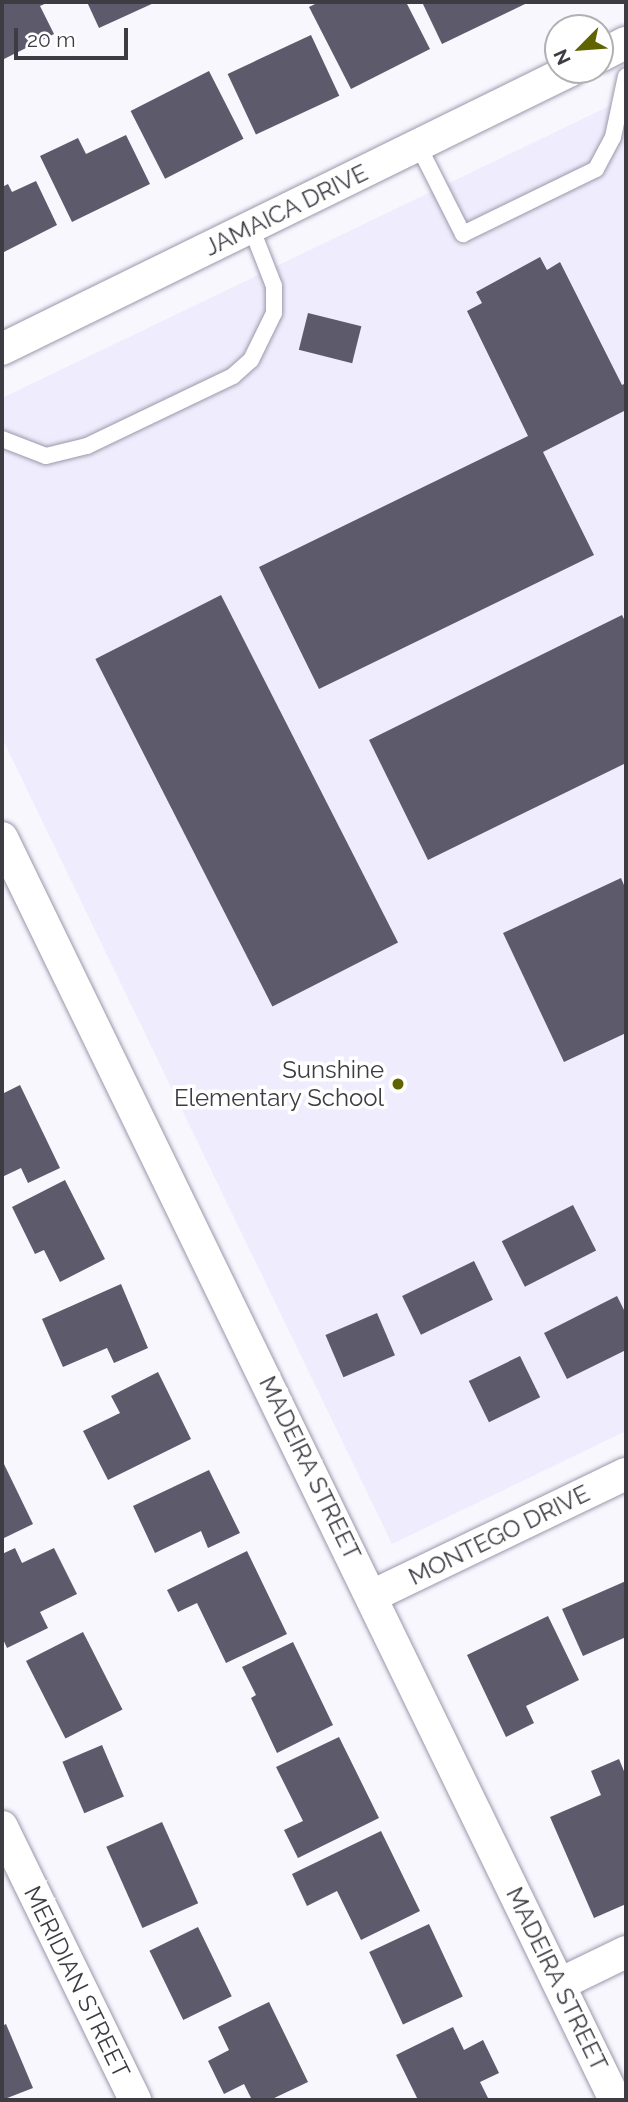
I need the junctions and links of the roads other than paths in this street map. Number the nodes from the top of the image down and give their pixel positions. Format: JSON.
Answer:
{"nodes":[{"id":1,"x":626,"y":76,"type":"edge"},
{"id":2,"x":544,"y":83,"type":"edge"},
{"id":3,"x":418,"y":145,"type":"junction"},
{"id":4,"x":251,"y":227,"type":"junction"},
{"id":5,"x":2,"y":349,"type":"edge"},
{"id":6,"x":2,"y":439,"type":"edge"},
{"id":7,"x":2,"y":838,"type":"edge"},
{"id":8,"x":626,"y":1474,"type":"edge"},
{"id":9,"x":372,"y":1596,"type":"junction"},
{"id":10,"x":2,"y":1827,"type":"edge"},
{"id":11,"x":626,"y":1952,"type":"edge"},
{"id":12,"x":560,"y":1984,"type":"junction"},
{"id":13,"x":135,"y":2100,"type":"edge"},
{"id":14,"x":615,"y":2100,"type":"edge"}],
"edges":[{"from":1,"to":3,"type":"lane"},
{"from":2,"to":3,"type":"street","name":"JAMAICA DRIVE"},
{"from":3,"to":4,"type":"street","name":"JAMAICA DRIVE"},
{"from":4,"to":5,"type":"street","name":"JAMAICA DRIVE"},
{"from":4,"to":6,"type":"lane"},
{"from":7,"to":9,"type":"street","name":"MADEIRA STREET"},
{"from":8,"to":9,"type":"street","name":"MONTEGO DRIVE"},
{"from":9,"to":12,"type":"street","name":"MADEIRA STREET"},
{"from":10,"to":13,"type":"street","name":"MERIDIAN STREET"},
{"from":11,"to":12,"type":"street"},
{"from":12,"to":14,"type":"street","name":"MADEIRA STREET"}]}
